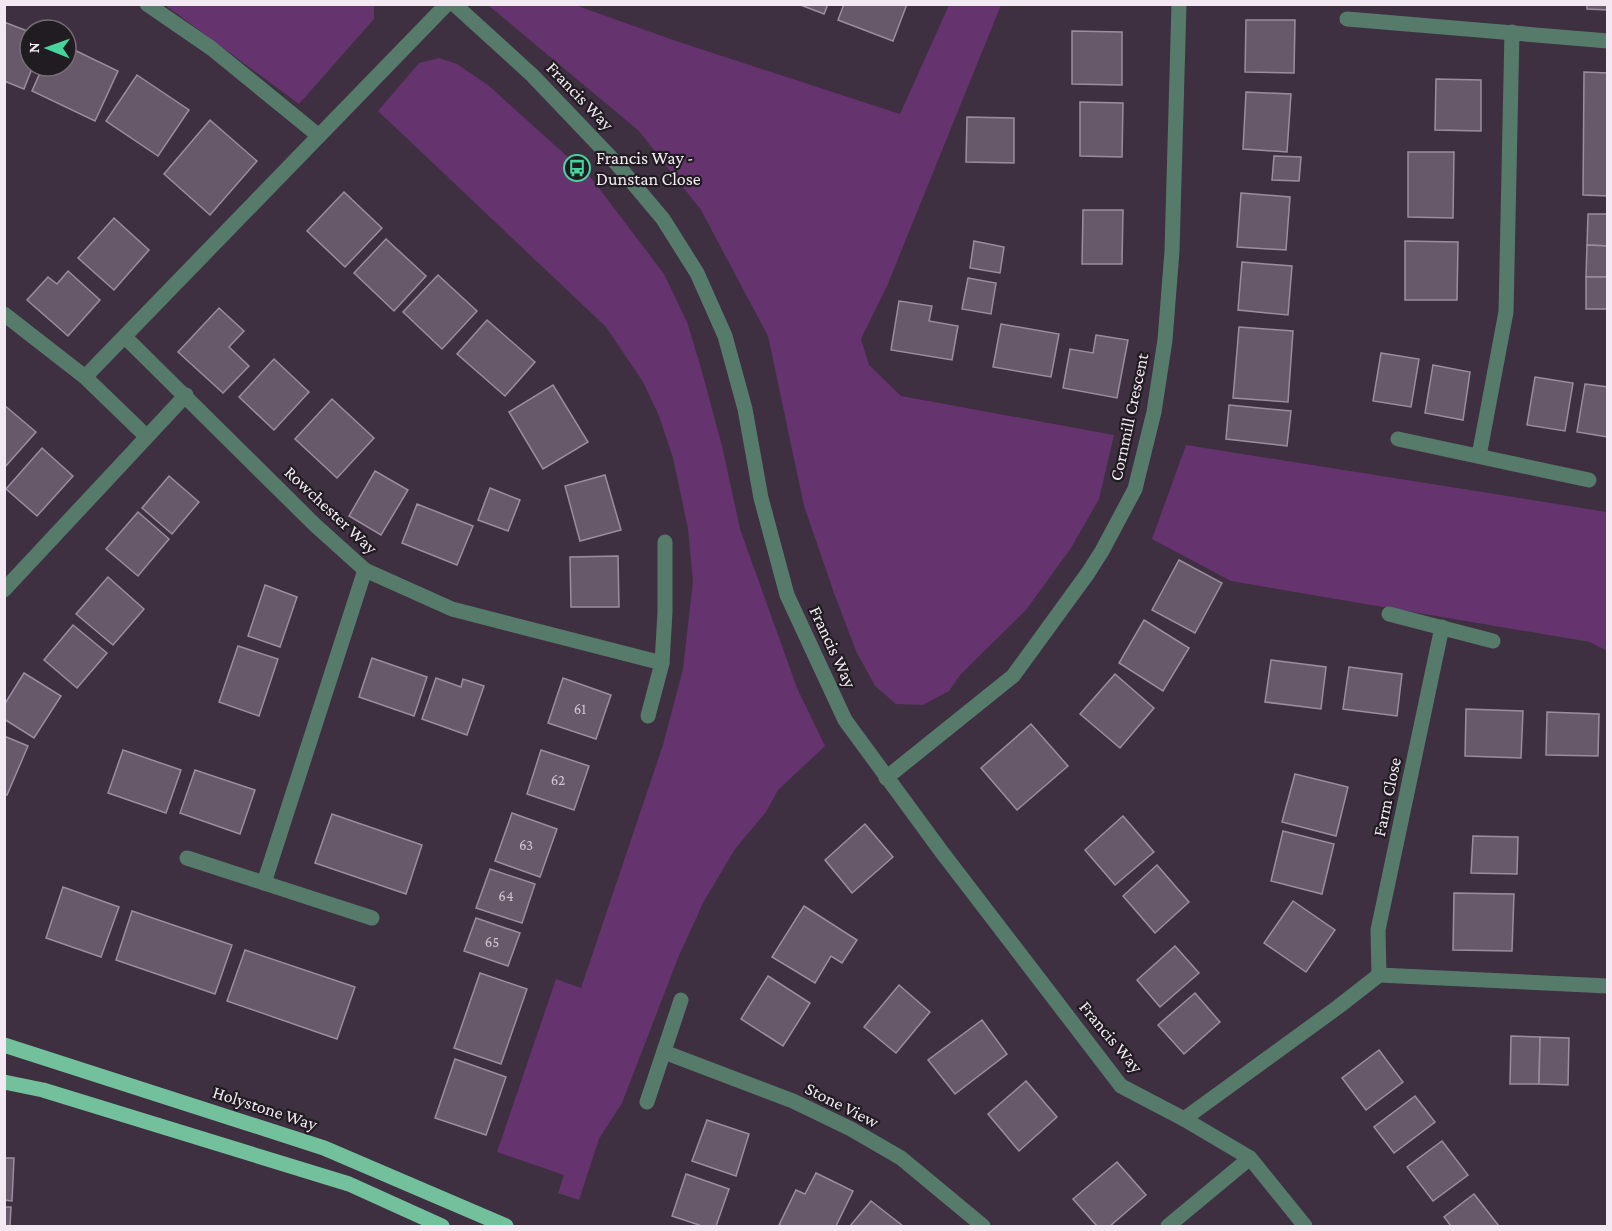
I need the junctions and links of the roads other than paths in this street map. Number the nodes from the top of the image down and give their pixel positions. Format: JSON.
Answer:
{"nodes":[{"id":1,"x":147,"y":4,"type":"edge"},
{"id":2,"x":447,"y":4,"type":"edge"},
{"id":3,"x":454,"y":4,"type":"edge"},
{"id":4,"x":1179,"y":4,"type":"edge"},
{"id":5,"x":1347,"y":19,"type":"dead end"},
{"id":6,"x":1512,"y":32,"type":"junction"},
{"id":7,"x":1608,"y":41,"type":"edge"},
{"id":8,"x":319,"y":136,"type":"junction"},
{"id":9,"x":4,"y":314,"type":"edge"},
{"id":10,"x":125,"y":337,"type":"junction"},
{"id":11,"x":85,"y":377,"type":"junction"},
{"id":12,"x":186,"y":395,"type":"junction"},
{"id":13,"x":146,"y":436,"type":"junction"},
{"id":14,"x":1398,"y":439,"type":"dead end"},
{"id":15,"x":1479,"y":456,"type":"junction"},
{"id":16,"x":1589,"y":480,"type":"dead end"},
{"id":17,"x":665,"y":542,"type":"dead end"},
{"id":18,"x":365,"y":570,"type":"junction"},
{"id":19,"x":4,"y":590,"type":"edge"},
{"id":20,"x":1389,"y":614,"type":"dead end"},
{"id":21,"x":1442,"y":627,"type":"junction"},
{"id":22,"x":1493,"y":641,"type":"dead end"},
{"id":23,"x":662,"y":663,"type":"junction"},
{"id":24,"x":648,"y":716,"type":"dead end"},
{"id":25,"x":886,"y":778,"type":"junction"},
{"id":26,"x":187,"y":858,"type":"dead end"},
{"id":27,"x":264,"y":883,"type":"junction"},
{"id":28,"x":372,"y":918,"type":"dead end"},
{"id":29,"x":1379,"y":975,"type":"junction"},
{"id":30,"x":1608,"y":986,"type":"edge"},
{"id":31,"x":681,"y":1000,"type":"dead end"},
{"id":32,"x":4,"y":1045,"type":"edge"},
{"id":33,"x":664,"y":1052,"type":"junction"},
{"id":34,"x":4,"y":1082,"type":"edge"},
{"id":35,"x":647,"y":1102,"type":"dead end"},
{"id":36,"x":1184,"y":1119,"type":"junction"},
{"id":37,"x":1250,"y":1158,"type":"junction"},
{"id":38,"x":442,"y":1227,"type":"edge"},
{"id":39,"x":506,"y":1227,"type":"edge"},
{"id":40,"x":983,"y":1227,"type":"edge"},
{"id":41,"x":1168,"y":1227,"type":"edge"},
{"id":42,"x":1305,"y":1227,"type":"edge"}],
"edges":[{"from":1,"to":8,"type":"street"},
{"from":2,"to":8,"type":"street"},
{"from":3,"to":25,"type":"street","name":"Francis Way"},
{"from":4,"to":25,"type":"street","name":"Cornmill Crescent"},
{"from":5,"to":6,"type":"street"},
{"from":6,"to":7,"type":"street"},
{"from":6,"to":15,"type":"street"},
{"from":8,"to":10,"type":"street"},
{"from":9,"to":11,"type":"street"},
{"from":10,"to":11,"type":"street"},
{"from":10,"to":12,"type":"street","name":"Rowchester Way"},
{"from":11,"to":13,"type":"street"},
{"from":12,"to":13,"type":"street"},
{"from":12,"to":18,"type":"street","name":"Rowchester Way"},
{"from":13,"to":19,"type":"street"},
{"from":14,"to":15,"type":"street"},
{"from":15,"to":16,"type":"street"},
{"from":17,"to":23,"type":"street"},
{"from":18,"to":23,"type":"street","name":"Rowchester Way"},
{"from":18,"to":27,"type":"street"},
{"from":20,"to":21,"type":"street"},
{"from":21,"to":22,"type":"street"},
{"from":21,"to":29,"type":"street","name":"Farm Close"},
{"from":23,"to":24,"type":"street"},
{"from":25,"to":36,"type":"street","name":"Francis Way"},
{"from":26,"to":27,"type":"street"},
{"from":27,"to":28,"type":"street"},
{"from":29,"to":30,"type":"street"},
{"from":29,"to":36,"type":"street"},
{"from":31,"to":33,"type":"street"},
{"from":32,"to":39,"type":"main road","name":"Holystone Way"},
{"from":33,"to":35,"type":"street"},
{"from":33,"to":40,"type":"street","name":"Stone View"},
{"from":34,"to":38,"type":"main road"},
{"from":36,"to":37,"type":"street","name":"Francis Way"},
{"from":37,"to":41,"type":"street"},
{"from":37,"to":42,"type":"street","name":"Francis Way"}]}
